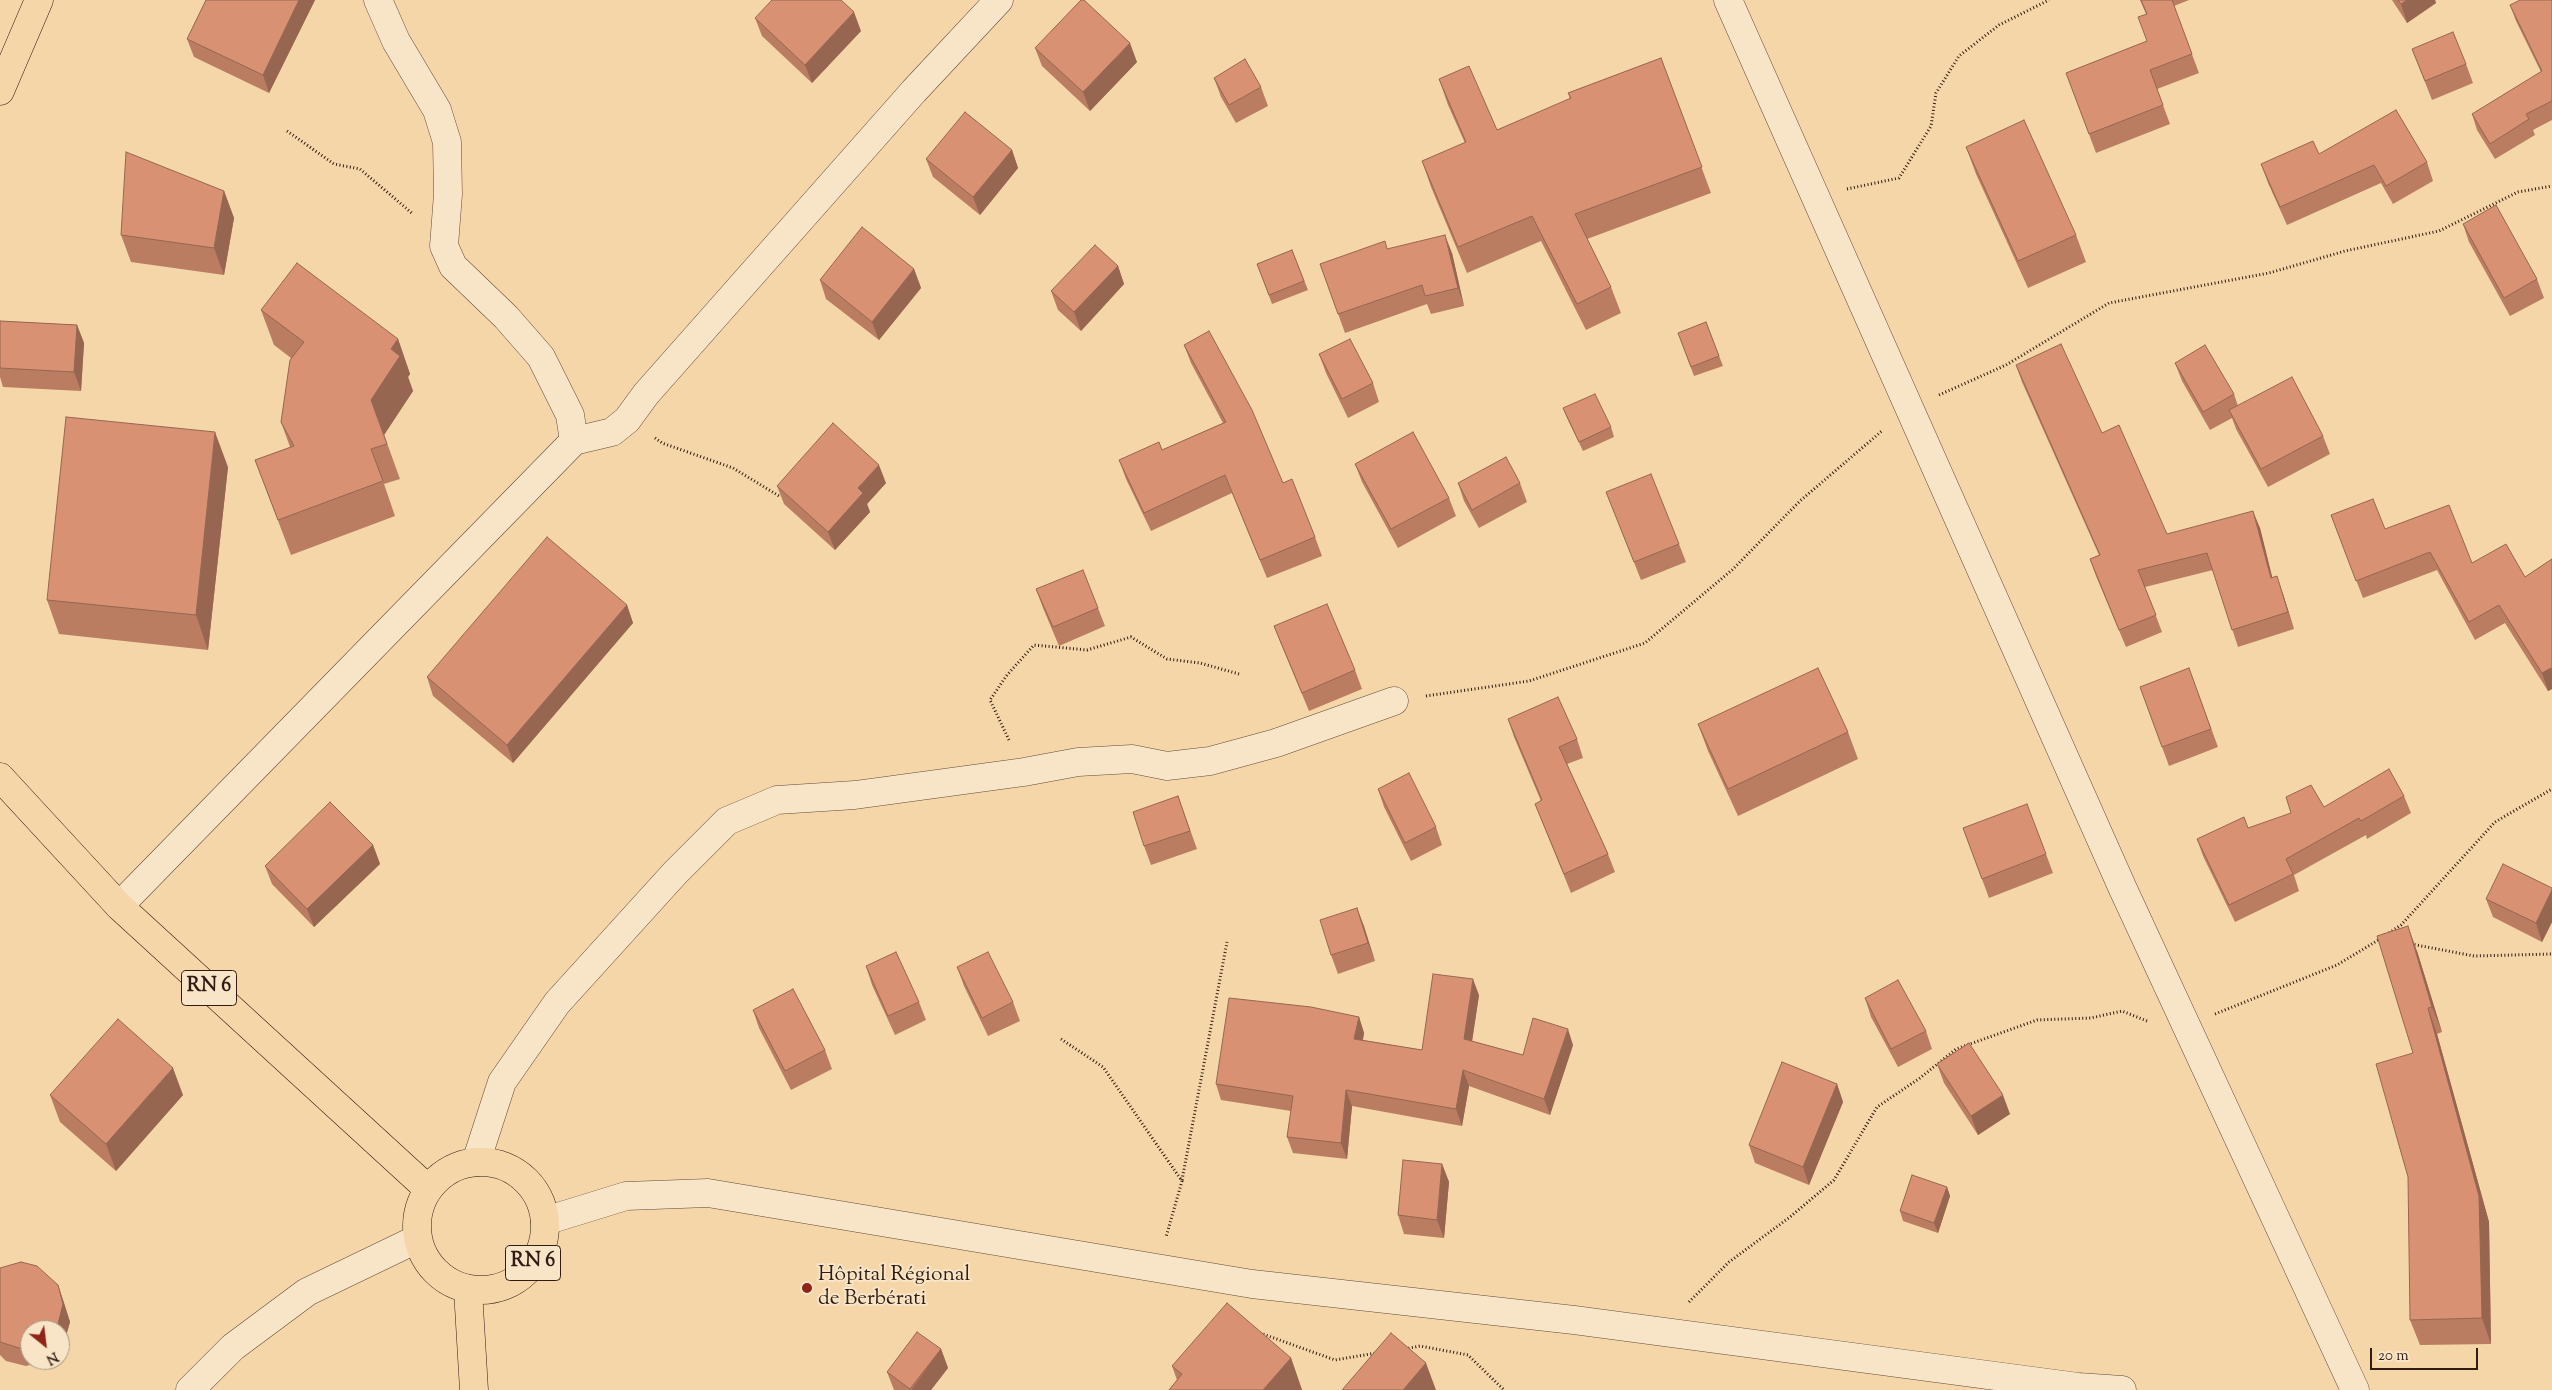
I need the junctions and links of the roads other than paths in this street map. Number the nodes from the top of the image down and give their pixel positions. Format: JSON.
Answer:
{"nodes":[{"id":1,"x":39,"y":0,"type":"edge"},
{"id":2,"x":378,"y":0,"type":"edge"},
{"id":3,"x":999,"y":0,"type":"edge"},
{"id":4,"x":1728,"y":0,"type":"edge"},
{"id":5,"x":0,"y":91,"type":"edge"},
{"id":6,"x":574,"y":440,"type":"junction"},
{"id":7,"x":1394,"y":701,"type":"road end"},
{"id":8,"x":0,"y":777,"type":"edge"},
{"id":9,"x":119,"y":906,"type":"junction"},
{"id":10,"x":476,"y":1162,"type":"junction"},
{"id":11,"x":428,"y":1189,"type":"junction"},
{"id":12,"x":545,"y":1221,"type":"junction"},
{"id":13,"x":417,"y":1240,"type":"junction"},
{"id":14,"x":468,"y":1290,"type":"junction"},
{"id":15,"x":190,"y":1390,"type":"edge"},
{"id":16,"x":474,"y":1390,"type":"edge"},
{"id":17,"x":2122,"y":1390,"type":"edge"},
{"id":18,"x":2355,"y":1390,"type":"edge"}],
"edges":[{"from":1,"to":5,"type":"main road"},
{"from":2,"to":6,"type":"street"},
{"from":3,"to":6,"type":"street"},
{"from":4,"to":18,"type":"street"},
{"from":6,"to":9,"type":"street"},
{"from":7,"to":10,"type":"street"},
{"from":8,"to":9,"type":"main road","number":"RN 6"},
{"from":9,"to":11,"type":"main road","number":"RN 6"},
{"from":10,"to":11,"type":"main road","number":"RN 6"},
{"from":10,"to":12,"type":"main road","number":"RN 6"},
{"from":11,"to":13,"type":"main road","number":"RN 6"},
{"from":12,"to":14,"type":"main road","number":"RN 6"},
{"from":12,"to":17,"type":"street"},
{"from":13,"to":14,"type":"main road","number":"RN 6"},
{"from":13,"to":15,"type":"street"},
{"from":14,"to":16,"type":"main road"}]}
